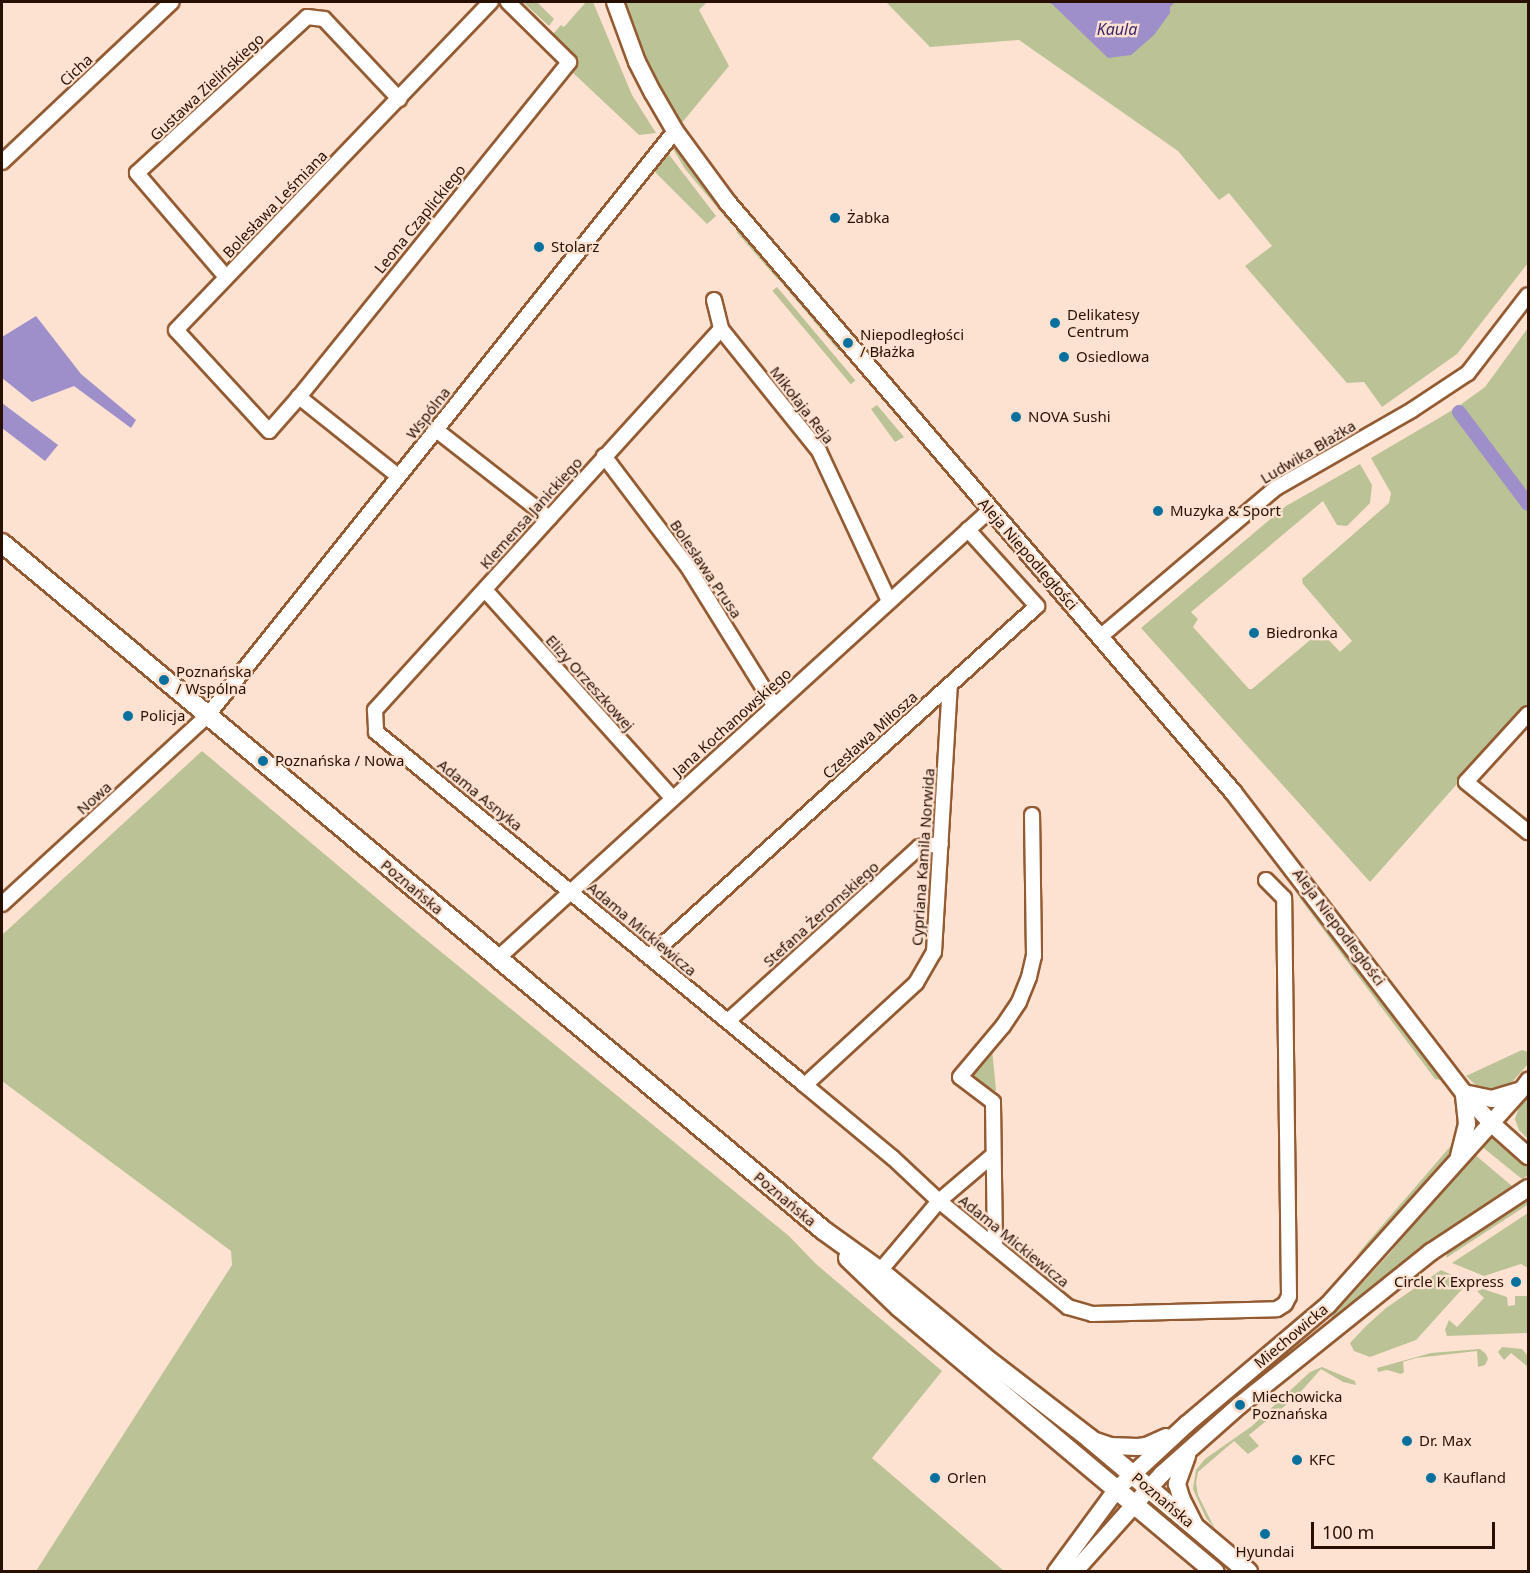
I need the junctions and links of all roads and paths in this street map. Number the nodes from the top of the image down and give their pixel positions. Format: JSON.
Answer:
{"nodes":[{"id":1,"x":172,"y":2,"type":"edge"},
{"id":2,"x":492,"y":2,"type":"edge"},
{"id":3,"x":508,"y":2,"type":"edge"},
{"id":4,"x":615,"y":2,"type":"edge"},
{"id":5,"x":399,"y":99,"type":"junction"},
{"id":6,"x":675,"y":131,"type":"junction"},
{"id":7,"x":2,"y":162,"type":"edge"},
{"id":8,"x":226,"y":277,"type":"junction"},
{"id":9,"x":1528,"y":295,"type":"edge"},
{"id":10,"x":714,"y":300,"type":"dead end"},
{"id":11,"x":721,"y":329,"type":"junction"},
{"id":12,"x":298,"y":397,"type":"junction"},
{"id":13,"x":435,"y":429,"type":"junction"},
{"id":14,"x":269,"y":431,"type":"joint"},
{"id":15,"x":604,"y":456,"type":"junction"},
{"id":16,"x":398,"y":476,"type":"junction"},
{"id":17,"x":990,"y":510,"type":"junction"},
{"id":18,"x":549,"y":518,"type":"junction"},
{"id":19,"x":968,"y":530,"type":"junction"},
{"id":20,"x":2,"y":543,"type":"edge"},
{"id":21,"x":484,"y":590,"type":"junction"},
{"id":22,"x":889,"y":601,"type":"junction"},
{"id":23,"x":1100,"y":637,"type":"junction"},
{"id":24,"x":950,"y":685,"type":"junction"},
{"id":25,"x":774,"y":705,"type":"junction"},
{"id":26,"x":1528,"y":714,"type":"edge"},
{"id":27,"x":207,"y":716,"type":"junction"},
{"id":28,"x":376,"y":722,"type":"joint"},
{"id":29,"x":672,"y":798,"type":"junction"},
{"id":30,"x":1032,"y":815,"type":"dead end"},
{"id":31,"x":1528,"y":831,"type":"edge"},
{"id":32,"x":941,"y":844,"type":"junction"},
{"id":33,"x":1266,"y":880,"type":"dead end"},
{"id":34,"x":1305,"y":883,"type":"junction"},
{"id":35,"x":570,"y":891,"type":"junction"},
{"id":36,"x":1284,"y":898,"type":"junction"},
{"id":37,"x":2,"y":903,"type":"edge"},
{"id":38,"x":649,"y":957,"type":"junction"},
{"id":39,"x":497,"y":959,"type":"junction"},
{"id":40,"x":728,"y":1021,"type":"junction"},
{"id":41,"x":805,"y":1085,"type":"junction"},
{"id":42,"x":1526,"y":1086,"type":"edge"},
{"id":43,"x":1464,"y":1093,"type":"junction"},
{"id":44,"x":1491,"y":1123,"type":"junction"},
{"id":45,"x":993,"y":1155,"type":"junction"},
{"id":46,"x":1528,"y":1156,"type":"edge"},
{"id":47,"x":1456,"y":1163,"type":"junction"},
{"id":48,"x":1528,"y":1188,"type":"edge"},
{"id":49,"x":939,"y":1201,"type":"junction"},
{"id":50,"x":995,"y":1247,"type":"junction"},
{"id":51,"x":875,"y":1277,"type":"junction"},
{"id":52,"x":1187,"y":1424,"type":"junction"},
{"id":53,"x":1089,"y":1438,"type":"junction"},
{"id":54,"x":1192,"y":1447,"type":"junction"},
{"id":55,"x":1132,"y":1474,"type":"junction"},
{"id":56,"x":1150,"y":1488,"type":"junction"},
{"id":57,"x":1116,"y":1489,"type":"junction"},
{"id":58,"x":1136,"y":1506,"type":"junction"},
{"id":59,"x":1196,"y":1528,"type":"junction"},
{"id":60,"x":1056,"y":1572,"type":"edge"},
{"id":61,"x":1074,"y":1572,"type":"edge"},
{"id":62,"x":1215,"y":1572,"type":"edge"},
{"id":63,"x":1248,"y":1572,"type":"edge"}],
"edges":[{"from":1,"to":7,"type":"street","name":"Cicha"},
{"from":2,"to":5,"type":"street","name":"Bolesława Leśmiana"},
{"from":3,"to":12,"type":"street","name":"Leona Czaplickiego"},
{"from":4,"to":6,"type":"street","name":"Aleja Niepodległości"},
{"from":5,"to":8,"type":"street","name":"Bolesława Leśmiana"},
{"from":5,"to":8,"type":"street","name":"Gustawa Zielińskiego"},
{"from":6,"to":13,"type":"street","name":"Wspólna"},
{"from":6,"to":17,"type":"street","name":"Aleja Niepodległości"},
{"from":8,"to":14,"type":"street","name":"Bolesława Leśmiana"},
{"from":9,"to":23,"type":"street","name":"Ludwika Błażka"},
{"from":10,"to":11,"type":"street","name":"Mikołaja Reja"},
{"from":11,"to":15,"type":"street","name":"Klemensa Janickiego"},
{"from":11,"to":22,"type":"street","name":"Mikołaja Reja"},
{"from":12,"to":14,"type":"street","name":"Leona Czaplickiego"},
{"from":12,"to":16,"type":"street"},
{"from":13,"to":16,"type":"street","name":"Wspólna"},
{"from":13,"to":18,"type":"street"},
{"from":15,"to":18,"type":"street","name":"Klemensa Janickiego"},
{"from":15,"to":25,"type":"street","name":"Bolesława Prusa"},
{"from":16,"to":27,"type":"street","name":"Wspólna"},
{"from":17,"to":19,"type":"street","name":"Jana Kochanowskiego"},
{"from":17,"to":23,"type":"street","name":"Aleja Niepodległości"},
{"from":18,"to":21,"type":"street","name":"Klemensa Janickiego"},
{"from":19,"to":22,"type":"street","name":"Jana Kochanowskiego"},
{"from":19,"to":24,"type":"street","name":"Czesława Miłosza"},
{"from":20,"to":27,"type":"main road","name":"Poznańska"},
{"from":21,"to":28,"type":"street","name":"Klemensa Janickiego"},
{"from":21,"to":29,"type":"street","name":"Elizy Orzeszkowej"},
{"from":22,"to":25,"type":"street","name":"Jana Kochanowskiego"},
{"from":23,"to":34,"type":"street","name":"Aleja Niepodległości"},
{"from":24,"to":32,"type":"street","name":"Cypriana Kamila Norwida"},
{"from":24,"to":38,"type":"street","name":"Czesława Miłosza"},
{"from":25,"to":29,"type":"street","name":"Jana Kochanowskiego"},
{"from":26,"to":31,"type":"street"},
{"from":27,"to":37,"type":"street","name":"Nowa"},
{"from":27,"to":39,"type":"main road","name":"Poznańska"},
{"from":28,"to":35,"type":"street","name":"Adama Asnyka"},
{"from":29,"to":35,"type":"street","name":"Jana Kochanowskiego"},
{"from":30,"to":45,"type":"street"},
{"from":32,"to":40,"type":"street","name":"Stefana Żeromskiego"},
{"from":32,"to":41,"type":"street","name":"Cypriana Kamila Norwida"},
{"from":33,"to":36,"type":"street"},
{"from":34,"to":36,"type":"street"},
{"from":34,"to":43,"type":"street","name":"Aleja Niepodległości"},
{"from":35,"to":38,"type":"street","name":"Adama Mickiewicza"},
{"from":35,"to":39,"type":"street","name":"Jana Kochanowskiego"},
{"from":36,"to":50,"type":"street","name":"Adama Mickiewicza"},
{"from":38,"to":40,"type":"street","name":"Adama Mickiewicza"},
{"from":39,"to":51,"type":"main road","name":"Poznańska"},
{"from":40,"to":41,"type":"street","name":"Adama Mickiewicza"},
{"from":41,"to":49,"type":"street","name":"Adama Mickiewicza"},
{"from":42,"to":43,"type":"street"},
{"from":42,"to":44,"type":"street","name":"Miechowicka"},
{"from":43,"to":44,"type":"street","name":"Aleja Niepodległości"},
{"from":43,"to":47,"type":"street"},
{"from":44,"to":46,"type":"street","name":"Aleja Niepodległości"},
{"from":44,"to":47,"type":"street","name":"Miechowicka"},
{"from":45,"to":49,"type":"street"},
{"from":45,"to":50,"type":"street"},
{"from":47,"to":52,"type":"street","name":"Miechowicka"},
{"from":48,"to":54,"type":"street","name":"Miechowicka"},
{"from":49,"to":50,"type":"street","name":"Adama Mickiewicza"},
{"from":49,"to":51,"type":"street"},
{"from":51,"to":53,"type":"main road","name":"Poznańska"},
{"from":51,"to":57,"type":"main road","name":"Poznańska"},
{"from":52,"to":53,"type":"street"},
{"from":52,"to":55,"type":"street","name":"Miechowicka"},
{"from":53,"to":55,"type":"main road","name":"Poznańska"},
{"from":54,"to":56,"type":"street","name":"Miechowicka"},
{"from":54,"to":59,"type":"street"},
{"from":55,"to":56,"type":"main road","name":"Poznańska"},
{"from":55,"to":57,"type":"street","name":"Miechowicka"},
{"from":56,"to":58,"type":"street","name":"Miechowicka"},
{"from":56,"to":59,"type":"main road","name":"Poznańska"},
{"from":57,"to":58,"type":"main road","name":"Poznańska"},
{"from":57,"to":60,"type":"street","name":"Miechowicka"},
{"from":58,"to":61,"type":"street","name":"Miechowicka"},
{"from":58,"to":62,"type":"main road","name":"Poznańska"},
{"from":59,"to":63,"type":"main road","name":"Poznańska"}]}
